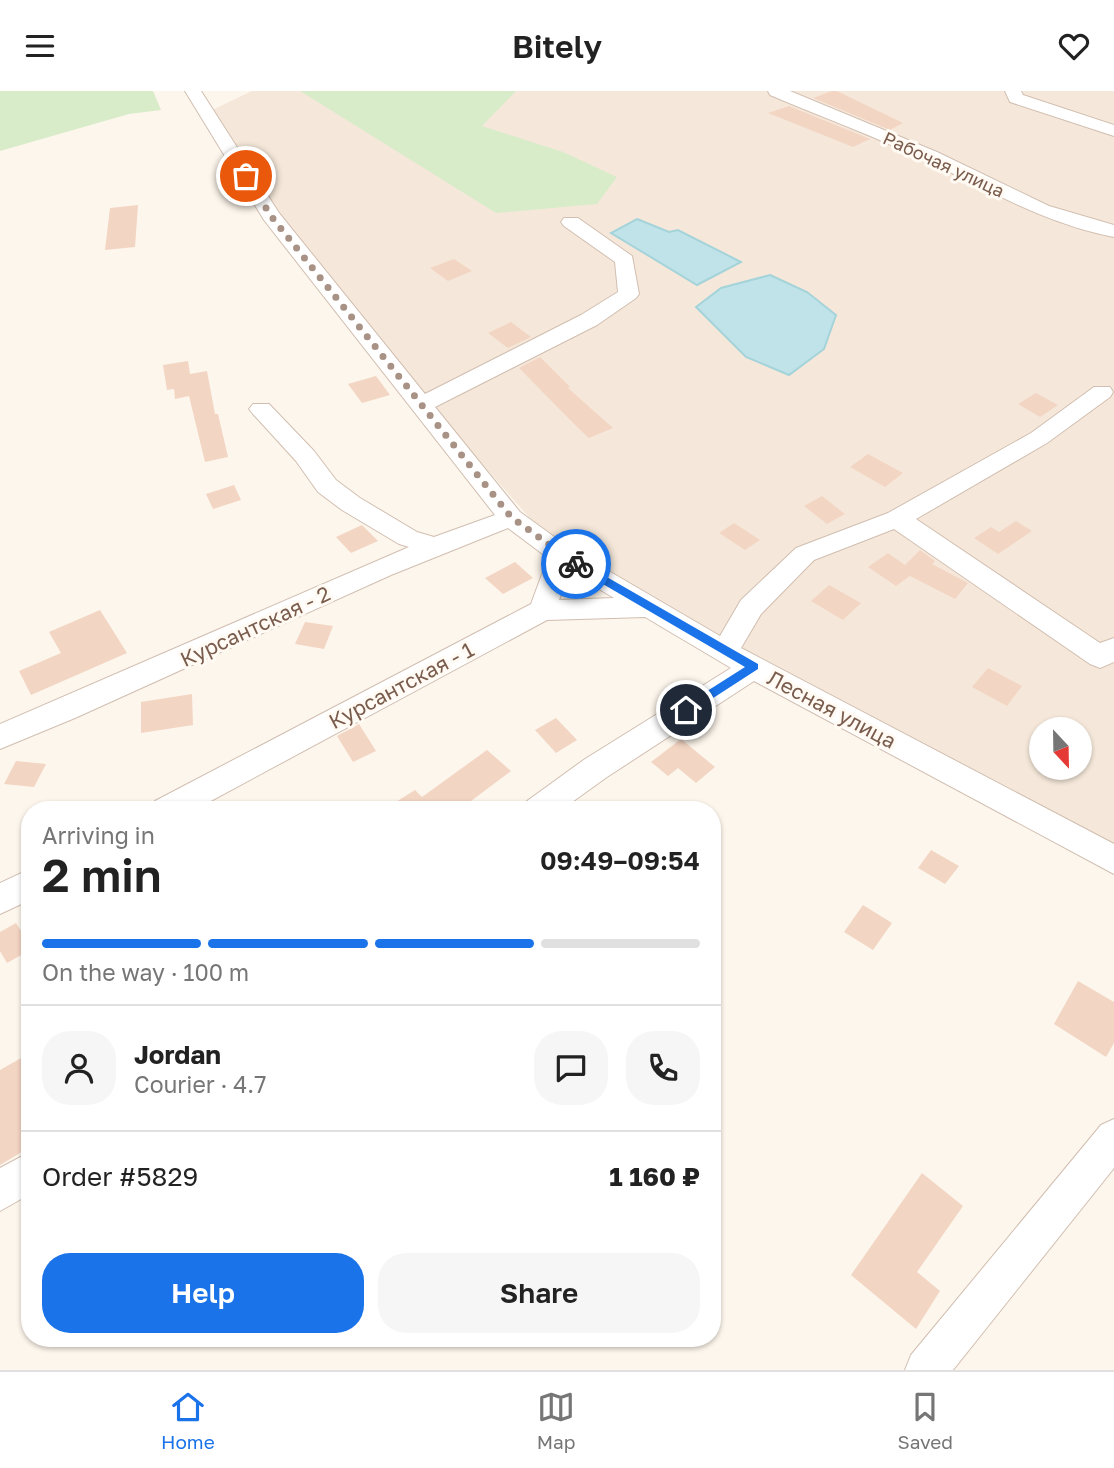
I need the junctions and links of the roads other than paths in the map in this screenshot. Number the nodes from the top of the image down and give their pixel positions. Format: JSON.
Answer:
{"nodes":[{"id":1,"x":193,"y":91,"type":"edge"},
{"id":2,"x":776,"y":91,"type":"edge"},
{"id":3,"x":1015,"y":95,"type":"edge"},
{"id":4,"x":1114,"y":131,"type":"edge"},
{"id":5,"x":571,"y":222,"type":"dead end"},
{"id":6,"x":1114,"y":231,"type":"edge"},
{"id":7,"x":1102,"y":392,"type":"dead end"},
{"id":8,"x":420,"y":405,"type":"junction"},
{"id":9,"x":261,"y":409,"type":"dead end"},
{"id":10,"x":511,"y":517,"type":"junction"},
{"id":11,"x":897,"y":519,"type":"junction"},
{"id":12,"x":432,"y":545,"type":"junction"},
{"id":13,"x":562,"y":555,"type":"junction"},
{"id":14,"x":649,"y":607,"type":"junction"},
{"id":15,"x":542,"y":610,"type":"junction"},
{"id":16,"x":1114,"y":648,"type":"edge"},
{"id":17,"x":725,"y":652,"type":"junction"},
{"id":18,"x":754,"y":667,"type":"junction"},
{"id":19,"x":0,"y":737,"type":"edge"},
{"id":20,"x":183,"y":801,"type":"edge"},
{"id":21,"x":550,"y":801,"type":"edge"},
{"id":22,"x":1114,"y":860,"type":"edge"},
{"id":23,"x":21,"y":888,"type":"edge"},
{"id":24,"x":0,"y":899,"type":"edge"},
{"id":25,"x":1114,"y":1138,"type":"edge"},
{"id":26,"x":21,"y":1177,"type":"edge"},
{"id":27,"x":0,"y":1191,"type":"edge"},
{"id":28,"x":926,"y":1370,"type":"edge"}],
"edges":[{"from":1,"to":8,"type":"street","name":"Лесная улица"},
{"from":2,"to":6,"type":"street","name":"Рабочая улица"},
{"from":3,"to":4,"type":"street"},
{"from":5,"to":8,"type":"street"},
{"from":7,"to":11,"type":"street"},
{"from":8,"to":10,"type":"street","name":"Лесная улица"},
{"from":9,"to":12,"type":"street"},
{"from":10,"to":12,"type":"street","name":"Курсантская - 2"},
{"from":10,"to":13,"type":"street","name":"Лесная улица"},
{"from":11,"to":16,"type":"street"},
{"from":11,"to":17,"type":"street"},
{"from":12,"to":19,"type":"street","name":"Курсантская - 2"},
{"from":13,"to":14,"type":"street","name":"Лесная улица"},
{"from":13,"to":15,"type":"street"},
{"from":14,"to":15,"type":"street","name":"Курсантская - 1"},
{"from":14,"to":17,"type":"street","name":"Лесная улица"},
{"from":15,"to":20,"type":"street","name":"Курсантская - 1"},
{"from":17,"to":18,"type":"street","name":"Лесная улица"},
{"from":18,"to":21,"type":"street"},
{"from":18,"to":22,"type":"street","name":"Лесная улица"},
{"from":23,"to":24,"type":"street"},
{"from":25,"to":28,"type":"street"},
{"from":26,"to":27,"type":"street"}]}
